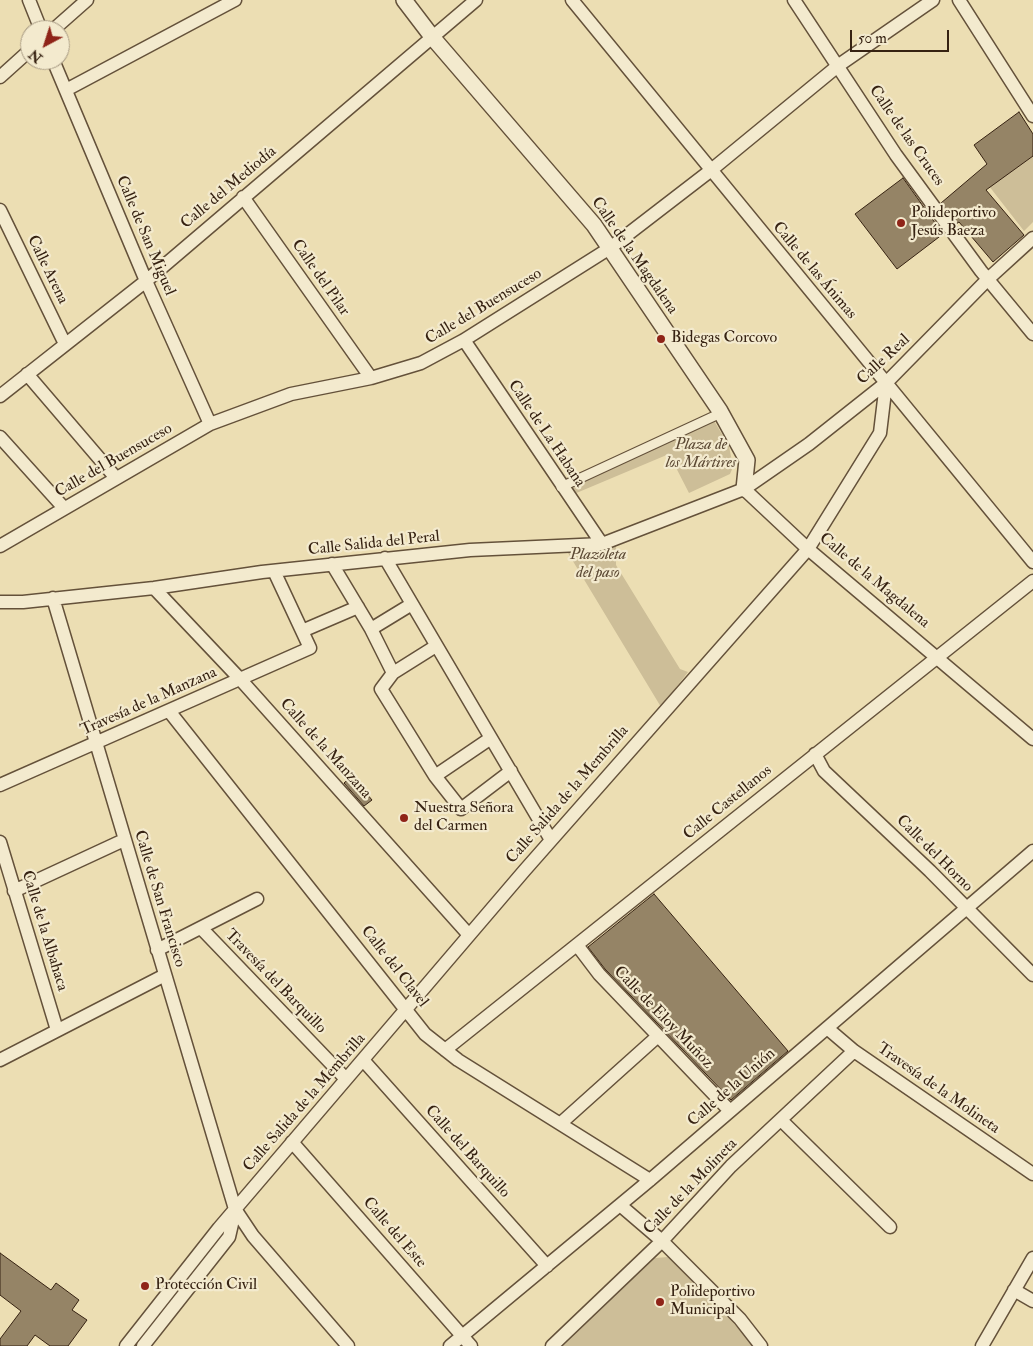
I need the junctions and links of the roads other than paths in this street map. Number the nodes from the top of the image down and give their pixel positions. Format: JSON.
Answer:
{"nodes":[{"id":1,"x":29,"y":0,"type":"edge"},
{"id":2,"x":86,"y":0,"type":"edge"},
{"id":3,"x":235,"y":0,"type":"edge"},
{"id":4,"x":404,"y":0,"type":"edge"},
{"id":5,"x":476,"y":0,"type":"edge"},
{"id":6,"x":572,"y":0,"type":"edge"},
{"id":7,"x":794,"y":0,"type":"edge"},
{"id":8,"x":933,"y":0,"type":"edge"},
{"id":9,"x":959,"y":0,"type":"edge"},
{"id":10,"x":37,"y":20,"type":"edge"},
{"id":11,"x":64,"y":20,"type":"edge"},
{"id":12,"x":433,"y":38,"type":"junction"},
{"id":13,"x":20,"y":59,"type":"edge"},
{"id":14,"x":839,"y":65,"type":"junction"},
{"id":15,"x":57,"y":70,"type":"edge"},
{"id":16,"x":0,"y":77,"type":"edge"},
{"id":17,"x":66,"y":90,"type":"junction"},
{"id":18,"x":1033,"y":116,"type":"edge"},
{"id":19,"x":710,"y":171,"type":"junction"},
{"id":20,"x":243,"y":197,"type":"junction"},
{"id":21,"x":1,"y":217,"type":"edge"},
{"id":22,"x":1033,"y":238,"type":"edge"},
{"id":23,"x":610,"y":248,"type":"junction"},
{"id":24,"x":988,"y":279,"type":"junction"},
{"id":25,"x":146,"y":281,"type":"junction"},
{"id":26,"x":1033,"y":334,"type":"edge"},
{"id":27,"x":464,"y":340,"type":"junction"},
{"id":28,"x":65,"y":344,"type":"junction"},
{"id":29,"x":27,"y":374,"type":"junction"},
{"id":30,"x":372,"y":378,"type":"junction"},
{"id":31,"x":886,"y":383,"type":"junction"},
{"id":32,"x":0,"y":396,"type":"edge"},
{"id":33,"x":721,"y":413,"type":"junction"},
{"id":34,"x":210,"y":424,"type":"junction"},
{"id":35,"x":0,"y":437,"type":"edge"},
{"id":36,"x":116,"y":478,"type":"junction"},
{"id":37,"x":561,"y":487,"type":"junction"},
{"id":38,"x":744,"y":489,"type":"junction"},
{"id":39,"x":64,"y":508,"type":"junction"},
{"id":40,"x":602,"y":544,"type":"junction"},
{"id":41,"x":0,"y":546,"type":"edge"},
{"id":42,"x":808,"y":549,"type":"junction"},
{"id":43,"x":384,"y":558,"type":"junction"},
{"id":44,"x":1033,"y":562,"type":"edge"},
{"id":45,"x":332,"y":564,"type":"junction"},
{"id":46,"x":274,"y":571,"type":"junction"},
{"id":47,"x":1033,"y":581,"type":"edge"},
{"id":48,"x":154,"y":588,"type":"junction"},
{"id":49,"x":53,"y":598,"type":"junction"},
{"id":50,"x":0,"y":602,"type":"edge"},
{"id":51,"x":412,"y":604,"type":"junction"},
{"id":52,"x":358,"y":607,"type":"junction"},
{"id":53,"x":371,"y":628,"type":"junction"},
{"id":54,"x":302,"y":631,"type":"junction"},
{"id":55,"x":436,"y":646,"type":"junction"},
{"id":56,"x":938,"y":658,"type":"junction"},
{"id":57,"x":394,"y":673,"type":"junction"},
{"id":58,"x":240,"y":679,"type":"junction"},
{"id":59,"x":169,"y":711,"type":"junction"},
{"id":60,"x":491,"y":738,"type":"junction"},
{"id":61,"x":1033,"y":739,"type":"edge"},
{"id":62,"x":98,"y":742,"type":"junction"},
{"id":63,"x":814,"y":754,"type":"junction"},
{"id":64,"x":511,"y":772,"type":"junction"},
{"id":65,"x":435,"y":776,"type":"junction"},
{"id":66,"x":0,"y":785,"type":"edge"},
{"id":67,"x":124,"y":840,"type":"junction"},
{"id":68,"x":550,"y":840,"type":"junction"},
{"id":69,"x":0,"y":842,"type":"edge"},
{"id":70,"x":1033,"y":851,"type":"edge"},
{"id":71,"x":14,"y":891,"type":"junction"},
{"id":72,"x":257,"y":899,"type":"dead end"},
{"id":73,"x":966,"y":908,"type":"junction"},
{"id":74,"x":202,"y":929,"type":"junction"},
{"id":75,"x":469,"y":935,"type":"junction"},
{"id":76,"x":576,"y":945,"type":"junction"},
{"id":77,"x":157,"y":950,"type":"junction"},
{"id":78,"x":165,"y":975,"type":"junction"},
{"id":79,"x":1033,"y":975,"type":"edge"},
{"id":80,"x":407,"y":1009,"type":"junction"},
{"id":81,"x":827,"y":1028,"type":"junction"},
{"id":82,"x":57,"y":1030,"type":"junction"},
{"id":83,"x":658,"y":1036,"type":"junction"},
{"id":84,"x":444,"y":1050,"type":"junction"},
{"id":85,"x":854,"y":1051,"type":"junction"},
{"id":86,"x":0,"y":1060,"type":"edge"},
{"id":87,"x":363,"y":1060,"type":"junction"},
{"id":88,"x":346,"y":1079,"type":"junction"},
{"id":89,"x":730,"y":1111,"type":"junction"},
{"id":90,"x":781,"y":1120,"type":"junction"},
{"id":91,"x":561,"y":1123,"type":"junction"},
{"id":92,"x":292,"y":1142,"type":"junction"},
{"id":93,"x":1033,"y":1174,"type":"edge"},
{"id":94,"x":650,"y":1180,"type":"junction"},
{"id":95,"x":620,"y":1205,"type":"junction"},
{"id":96,"x":236,"y":1209,"type":"junction"},
{"id":97,"x":890,"y":1227,"type":"dead end"},
{"id":98,"x":662,"y":1241,"type":"junction"},
{"id":99,"x":1033,"y":1258,"type":"edge"},
{"id":100,"x":547,"y":1266,"type":"junction"},
{"id":101,"x":1014,"y":1290,"type":"junction"},
{"id":102,"x":1033,"y":1301,"type":"edge"},
{"id":103,"x":467,"y":1341,"type":"edge"},
{"id":104,"x":126,"y":1346,"type":"edge"},
{"id":105,"x":143,"y":1346,"type":"edge"},
{"id":106,"x":348,"y":1346,"type":"edge"},
{"id":107,"x":450,"y":1346,"type":"edge"},
{"id":108,"x":552,"y":1346,"type":"edge"},
{"id":109,"x":761,"y":1346,"type":"edge"},
{"id":110,"x":982,"y":1346,"type":"edge"}],
"edges":[{"from":1,"to":10,"type":"street"},
{"from":2,"to":11,"type":"street"},
{"from":3,"to":17,"type":"street"},
{"from":4,"to":12,"type":"street","name":"Calle de la Magdalena"},
{"from":5,"to":12,"type":"street","name":"Calle del Mediodía"},
{"from":6,"to":19,"type":"street","name":"Calle de las Ánimas"},
{"from":7,"to":14,"type":"street","name":"Calle de las Cruces"},
{"from":8,"to":14,"type":"street","name":"Calle del Buensuceso"},
{"from":9,"to":18,"type":"street"},
{"from":12,"to":20,"type":"street","name":"Calle del Mediodía"},
{"from":12,"to":23,"type":"street","name":"Calle de la Magdalena"},
{"from":13,"to":16,"type":"street"},
{"from":14,"to":19,"type":"street","name":"Calle del Buensuceso"},
{"from":14,"to":24,"type":"street","name":"Calle de las Cruces"},
{"from":15,"to":17,"type":"street","name":"Calle de San Miguel"},
{"from":17,"to":25,"type":"street","name":"Calle de San Miguel"},
{"from":19,"to":23,"type":"street","name":"Calle del Buensuceso"},
{"from":19,"to":31,"type":"street","name":"Calle de las Ánimas"},
{"from":20,"to":25,"type":"street","name":"Calle del Mediodía"},
{"from":20,"to":30,"type":"street","name":"Calle del Pilar"},
{"from":21,"to":28,"type":"street","name":"Calle Arena"},
{"from":22,"to":24,"type":"street","name":"Calle Real"},
{"from":23,"to":27,"type":"street","name":"Calle del Buensuceso"},
{"from":23,"to":33,"type":"street","name":"Calle de la Magdalena"},
{"from":24,"to":26,"type":"street","name":"Calle de las Cruces"},
{"from":24,"to":31,"type":"street","name":"Calle Real"},
{"from":25,"to":28,"type":"street","name":"Calle del Mediodía"},
{"from":25,"to":34,"type":"street","name":"Calle de San Miguel"},
{"from":27,"to":30,"type":"street","name":"Calle del Buensuceso"},
{"from":27,"to":37,"type":"street","name":"Calle de La Habana"},
{"from":28,"to":29,"type":"street","name":"Calle del Mediodía"},
{"from":29,"to":32,"type":"street","name":"Calle del Mediodía"},
{"from":29,"to":36,"type":"street"},
{"from":30,"to":34,"type":"street","name":"Calle del Buensuceso"},
{"from":31,"to":38,"type":"street","name":"Calle Real"},
{"from":31,"to":42,"type":"street","name":"Calle Salida de la Membrilla"},
{"from":31,"to":44,"type":"street","name":"Calle de las Ánimas"},
{"from":33,"to":37,"type":"street"},
{"from":33,"to":38,"type":"street","name":"Calle de la Magdalena"},
{"from":34,"to":36,"type":"street","name":"Calle del Buensuceso"},
{"from":35,"to":39,"type":"street"},
{"from":36,"to":39,"type":"street","name":"Calle del Buensuceso"},
{"from":37,"to":40,"type":"street","name":"Calle de La Habana"},
{"from":38,"to":40,"type":"street","name":"Calle Salida del Peral"},
{"from":38,"to":42,"type":"street","name":"Calle de la Magdalena"},
{"from":39,"to":41,"type":"street","name":"Calle del Buensuceso"},
{"from":40,"to":43,"type":"street","name":"Calle Salida del Peral"},
{"from":42,"to":56,"type":"street","name":"Calle de la Magdalena"},
{"from":42,"to":68,"type":"street","name":"Calle Salida de la Membrilla"},
{"from":43,"to":45,"type":"street","name":"Calle Salida del Peral"},
{"from":43,"to":51,"type":"street"},
{"from":45,"to":46,"type":"street","name":"Calle Salida del Peral"},
{"from":45,"to":52,"type":"street"},
{"from":46,"to":48,"type":"street","name":"Calle Salida del Peral"},
{"from":46,"to":54,"type":"street"},
{"from":47,"to":56,"type":"street","name":"Calle Castellanos"},
{"from":48,"to":49,"type":"street","name":"Calle Salida del Peral"},
{"from":48,"to":58,"type":"street","name":"Calle de la Manzana"},
{"from":49,"to":50,"type":"street","name":"Calle Salida del Peral"},
{"from":49,"to":62,"type":"street","name":"Calle de San Francisco"},
{"from":51,"to":53,"type":"street"},
{"from":51,"to":55,"type":"street"},
{"from":52,"to":53,"type":"street"},
{"from":52,"to":54,"type":"street"},
{"from":53,"to":57,"type":"street"},
{"from":54,"to":58,"type":"street","name":"Travesía de la Manzana"},
{"from":55,"to":57,"type":"street"},
{"from":55,"to":60,"type":"street"},
{"from":56,"to":61,"type":"street","name":"Calle de la Magdalena"},
{"from":56,"to":63,"type":"street","name":"Calle Castellanos"},
{"from":57,"to":65,"type":"street"},
{"from":58,"to":59,"type":"street","name":"Travesía de la Manzana"},
{"from":58,"to":75,"type":"street","name":"Calle de la Manzana"},
{"from":59,"to":62,"type":"street","name":"Travesía de la Manzana"},
{"from":59,"to":80,"type":"street","name":"Calle del Clavel"},
{"from":60,"to":64,"type":"street"},
{"from":60,"to":65,"type":"street"},
{"from":62,"to":66,"type":"street","name":"Travesía de la Manzana"},
{"from":62,"to":67,"type":"street","name":"Calle de San Francisco"},
{"from":63,"to":73,"type":"street","name":"Calle del Horno"},
{"from":63,"to":76,"type":"street","name":"Calle Castellanos"},
{"from":64,"to":65,"type":"street"},
{"from":64,"to":68,"type":"street"},
{"from":67,"to":71,"type":"street"},
{"from":67,"to":77,"type":"street","name":"Calle de San Francisco"},
{"from":68,"to":75,"type":"street","name":"Calle Salida de la Membrilla"},
{"from":69,"to":71,"type":"street","name":"Calle de la Albahaca"},
{"from":70,"to":73,"type":"street","name":"Calle de la Unión"},
{"from":71,"to":82,"type":"street","name":"Calle de la Albahaca"},
{"from":72,"to":74,"type":"street"},
{"from":73,"to":79,"type":"street","name":"Calle del Horno"},
{"from":73,"to":81,"type":"street","name":"Calle de la Unión"},
{"from":74,"to":77,"type":"street"},
{"from":74,"to":88,"type":"street","name":"Travesía del Barquillo"},
{"from":75,"to":80,"type":"street","name":"Calle Salida de la Membrilla"},
{"from":76,"to":83,"type":"street","name":"Calle de Eloy Muñoz"},
{"from":76,"to":84,"type":"street","name":"Calle Castellanos"},
{"from":77,"to":78,"type":"street","name":"Calle de San Francisco"},
{"from":78,"to":82,"type":"street"},
{"from":78,"to":96,"type":"street","name":"Calle de San Francisco"},
{"from":80,"to":84,"type":"street","name":"Calle del Clavel"},
{"from":80,"to":87,"type":"street","name":"Calle Salida de la Membrilla"},
{"from":81,"to":85,"type":"street","name":"Travesía de la Molineta"},
{"from":81,"to":89,"type":"street","name":"Calle de la Unión"},
{"from":82,"to":86,"type":"street"},
{"from":83,"to":89,"type":"street","name":"Calle de Eloy Muñoz"},
{"from":83,"to":91,"type":"street"},
{"from":84,"to":91,"type":"street","name":"Calle del Clavel"},
{"from":85,"to":90,"type":"street","name":"Calle de la Molineta"},
{"from":85,"to":93,"type":"street","name":"Travesía de la Molineta"},
{"from":87,"to":88,"type":"street","name":"Calle Salida de la Membrilla"},
{"from":87,"to":100,"type":"street","name":"Calle del Barquillo"},
{"from":88,"to":92,"type":"street","name":"Calle Salida de la Membrilla"},
{"from":89,"to":94,"type":"street","name":"Calle de la Unión"},
{"from":90,"to":97,"type":"street"},
{"from":90,"to":98,"type":"street","name":"Calle de la Molineta"},
{"from":91,"to":94,"type":"street","name":"Calle del Clavel"},
{"from":92,"to":96,"type":"street","name":"Calle Salida de la Membrilla"},
{"from":92,"to":103,"type":"street","name":"Calle del Este"},
{"from":94,"to":95,"type":"street","name":"Calle de la Unión"},
{"from":95,"to":98,"type":"street"},
{"from":95,"to":100,"type":"street","name":"Calle de la Unión"},
{"from":96,"to":104,"type":"street","name":"Calle Salida de la Membrilla"},
{"from":96,"to":105,"type":"street","name":"Calle Salida de la Membrilla"},
{"from":96,"to":106,"type":"street","name":"Calle de San Francisco"},
{"from":98,"to":108,"type":"street","name":"Calle de la Molineta"},
{"from":98,"to":109,"type":"street"},
{"from":99,"to":101,"type":"street"},
{"from":100,"to":103,"type":"street","name":"Calle de la Unión"},
{"from":101,"to":102,"type":"street"},
{"from":101,"to":110,"type":"street"},
{"from":103,"to":107,"type":"street","name":"Calle de la Unión"}]}
